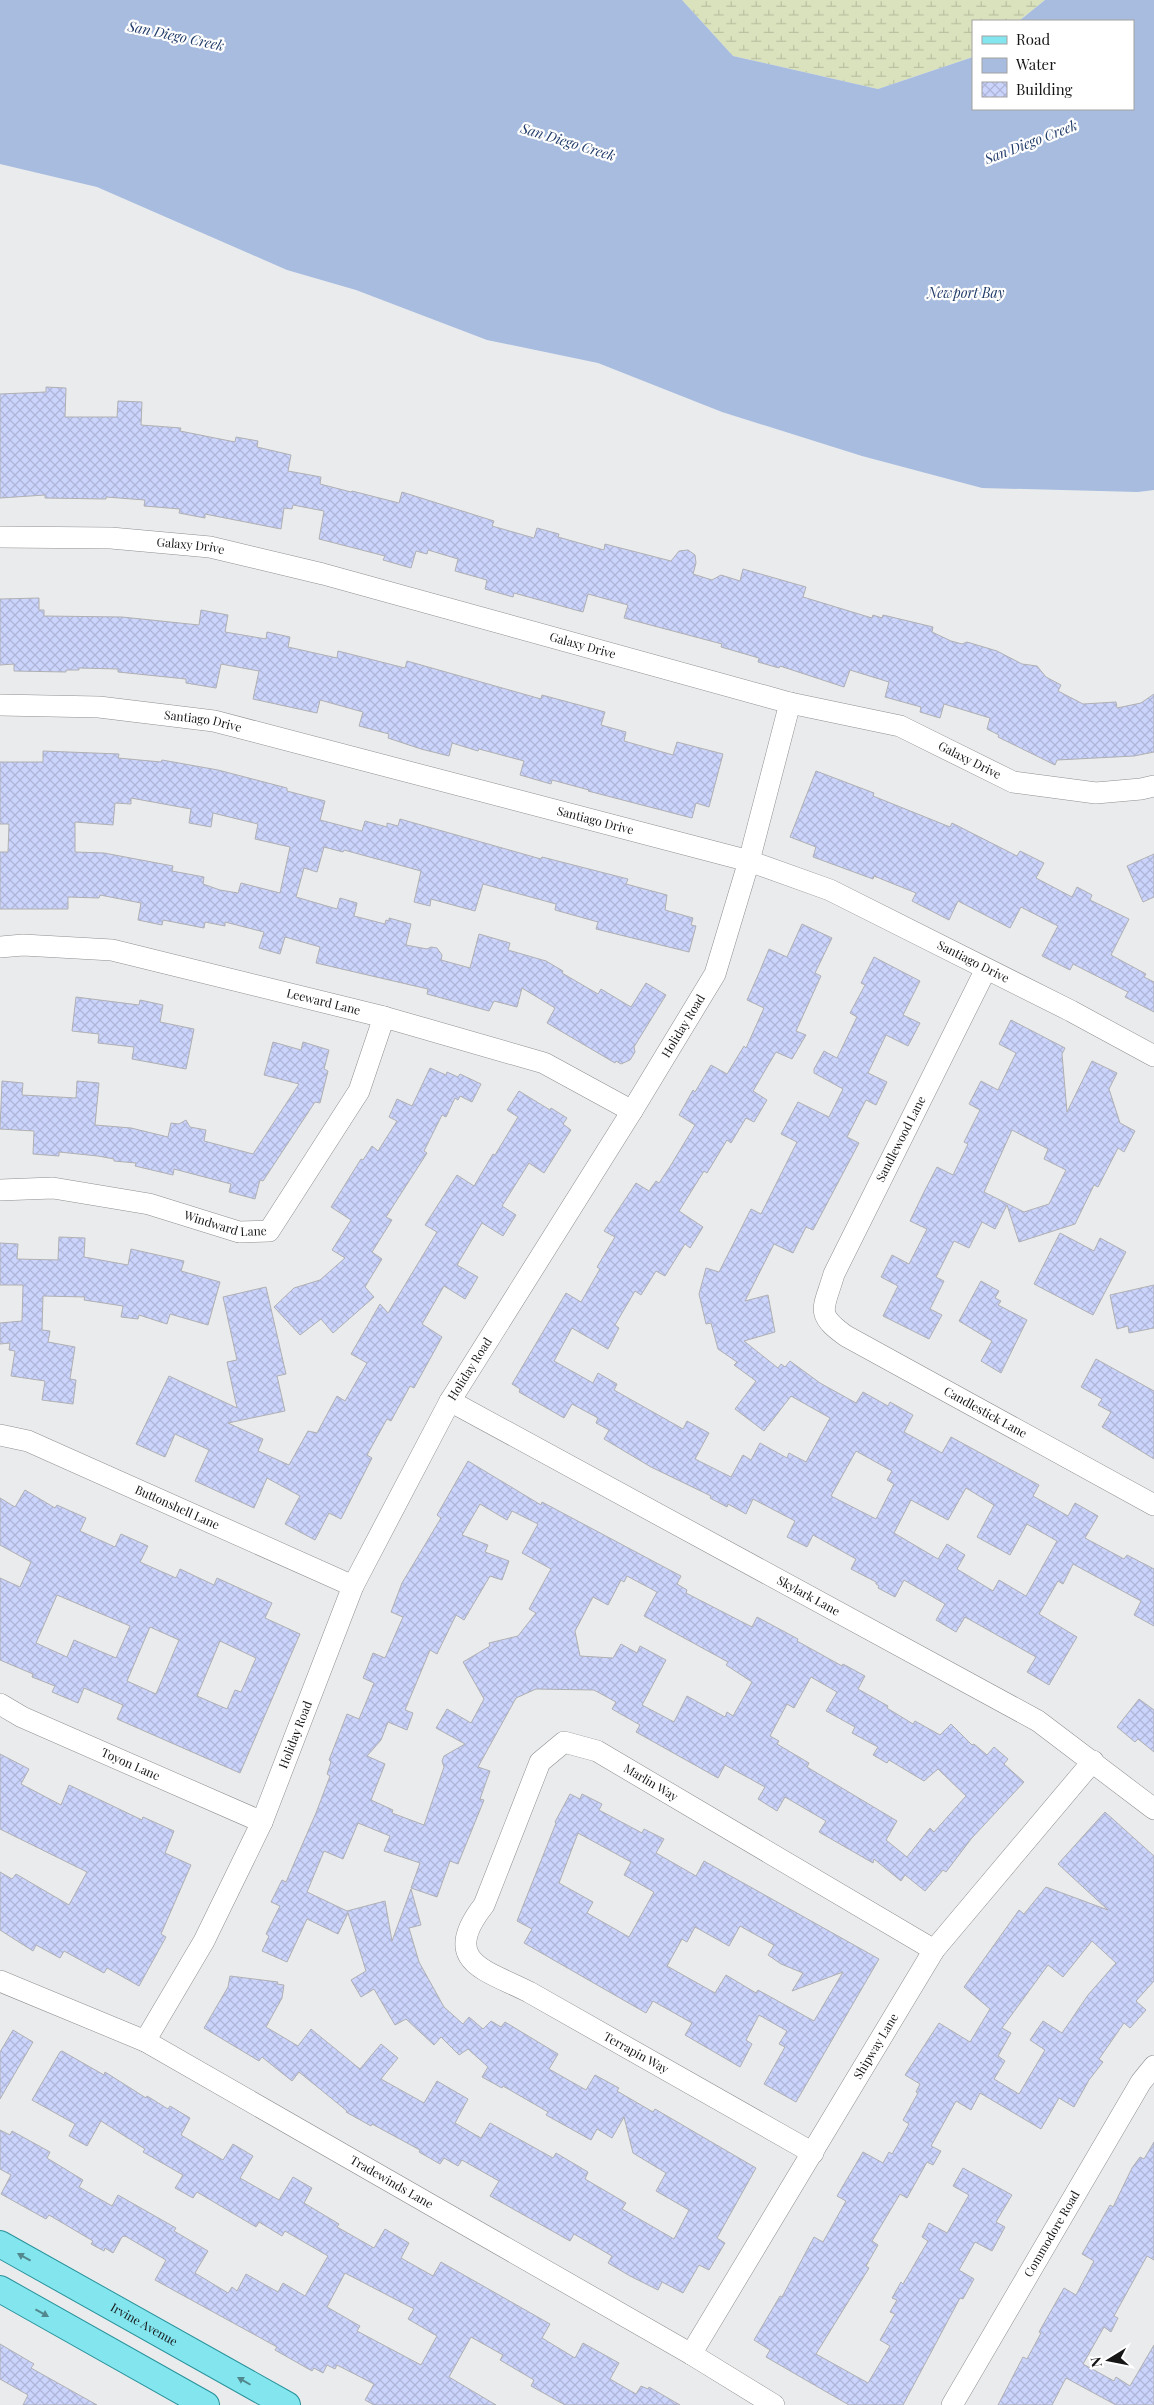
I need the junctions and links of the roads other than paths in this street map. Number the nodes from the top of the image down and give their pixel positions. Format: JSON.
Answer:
{"nodes":[{"id":1,"x":0,"y":537,"type":"edge"},
{"id":2,"x":790,"y":703,"type":"junction"},
{"id":3,"x":0,"y":705,"type":"edge"},
{"id":4,"x":1154,"y":786,"type":"edge"},
{"id":5,"x":750,"y":861,"type":"junction"},
{"id":6,"x":0,"y":947,"type":"edge"},
{"id":7,"x":986,"y":969,"type":"junction"},
{"id":8,"x":384,"y":1017,"type":"junction"},
{"id":9,"x":1154,"y":1056,"type":"edge"},
{"id":10,"x":632,"y":1111,"type":"junction"},
{"id":11,"x":0,"y":1190,"type":"edge"},
{"id":12,"x":823,"y":1312,"type":"joint"},
{"id":13,"x":450,"y":1401,"type":"junction"},
{"id":14,"x":0,"y":1435,"type":"edge"},
{"id":15,"x":1154,"y":1505,"type":"edge"},
{"id":16,"x":353,"y":1586,"type":"junction"},
{"id":17,"x":0,"y":1704,"type":"edge"},
{"id":18,"x":1093,"y":1761,"type":"junction"},
{"id":19,"x":1154,"y":1809,"type":"edge"},
{"id":20,"x":262,"y":1822,"type":"junction"},
{"id":21,"x":466,"y":1948,"type":"joint"},
{"id":22,"x":934,"y":1950,"type":"junction"},
{"id":23,"x":0,"y":1981,"type":"edge"},
{"id":24,"x":145,"y":2041,"type":"junction"},
{"id":25,"x":1154,"y":2066,"type":"edge"},
{"id":26,"x":813,"y":2153,"type":"junction"},
{"id":27,"x":0,"y":2244,"type":"edge"},
{"id":28,"x":0,"y":2289,"type":"edge"},
{"id":29,"x":691,"y":2354,"type":"junction"},
{"id":30,"x":206,"y":2405,"type":"edge"},
{"id":31,"x":287,"y":2405,"type":"edge"},
{"id":32,"x":774,"y":2405,"type":"edge"},
{"id":33,"x":952,"y":2405,"type":"edge"}],
"edges":[{"from":1,"to":2,"type":"street","name":"Galaxy Drive"},
{"from":2,"to":4,"type":"street","name":"Galaxy Drive"},
{"from":2,"to":5,"type":"street","name":"Holiday Road"},
{"from":3,"to":5,"type":"street","name":"Santiago Drive"},
{"from":5,"to":7,"type":"street","name":"Santiago Drive"},
{"from":5,"to":10,"type":"street","name":"Holiday Road"},
{"from":6,"to":8,"type":"street","name":"Leeward Lane"},
{"from":7,"to":9,"type":"street","name":"Santiago Drive"},
{"from":7,"to":12,"type":"street","name":"Sandlewood Lane"},
{"from":8,"to":10,"type":"street","name":"Leeward Lane"},
{"from":8,"to":11,"type":"street","name":"Windward Lane"},
{"from":10,"to":13,"type":"street","name":"Holiday Road"},
{"from":12,"to":15,"type":"street","name":"Candlestick Lane"},
{"from":13,"to":16,"type":"street","name":"Holiday Road"},
{"from":13,"to":18,"type":"street","name":"Skylark Lane"},
{"from":14,"to":16,"type":"street","name":"Buttonshell Lane"},
{"from":16,"to":20,"type":"street","name":"Holiday Road"},
{"from":17,"to":20,"type":"street","name":"Toyon Lane"},
{"from":18,"to":19,"type":"street","name":"Skylark Lane"},
{"from":18,"to":22,"type":"street","name":"Shipway Lane"},
{"from":20,"to":24,"type":"street","name":"Holiday Road"},
{"from":21,"to":22,"type":"street","name":"Marlin Way"},
{"from":21,"to":26,"type":"street","name":"Terrapin Way"},
{"from":22,"to":26,"type":"street","name":"Shipway Lane"},
{"from":23,"to":24,"type":"street","name":"Tradewinds Lane"},
{"from":24,"to":29,"type":"street","name":"Tradewinds Lane"},
{"from":25,"to":33,"type":"street","name":"Commodore Road"},
{"from":26,"to":29,"type":"street","name":"Shipway Lane"},
{"from":31,"to":27,"type":"main road","name":"Irvine Avenue","one_way":true},
{"from":28,"to":30,"type":"main road","one_way":true},
{"from":29,"to":32,"type":"street","name":"Tradewinds Lane"}]}
